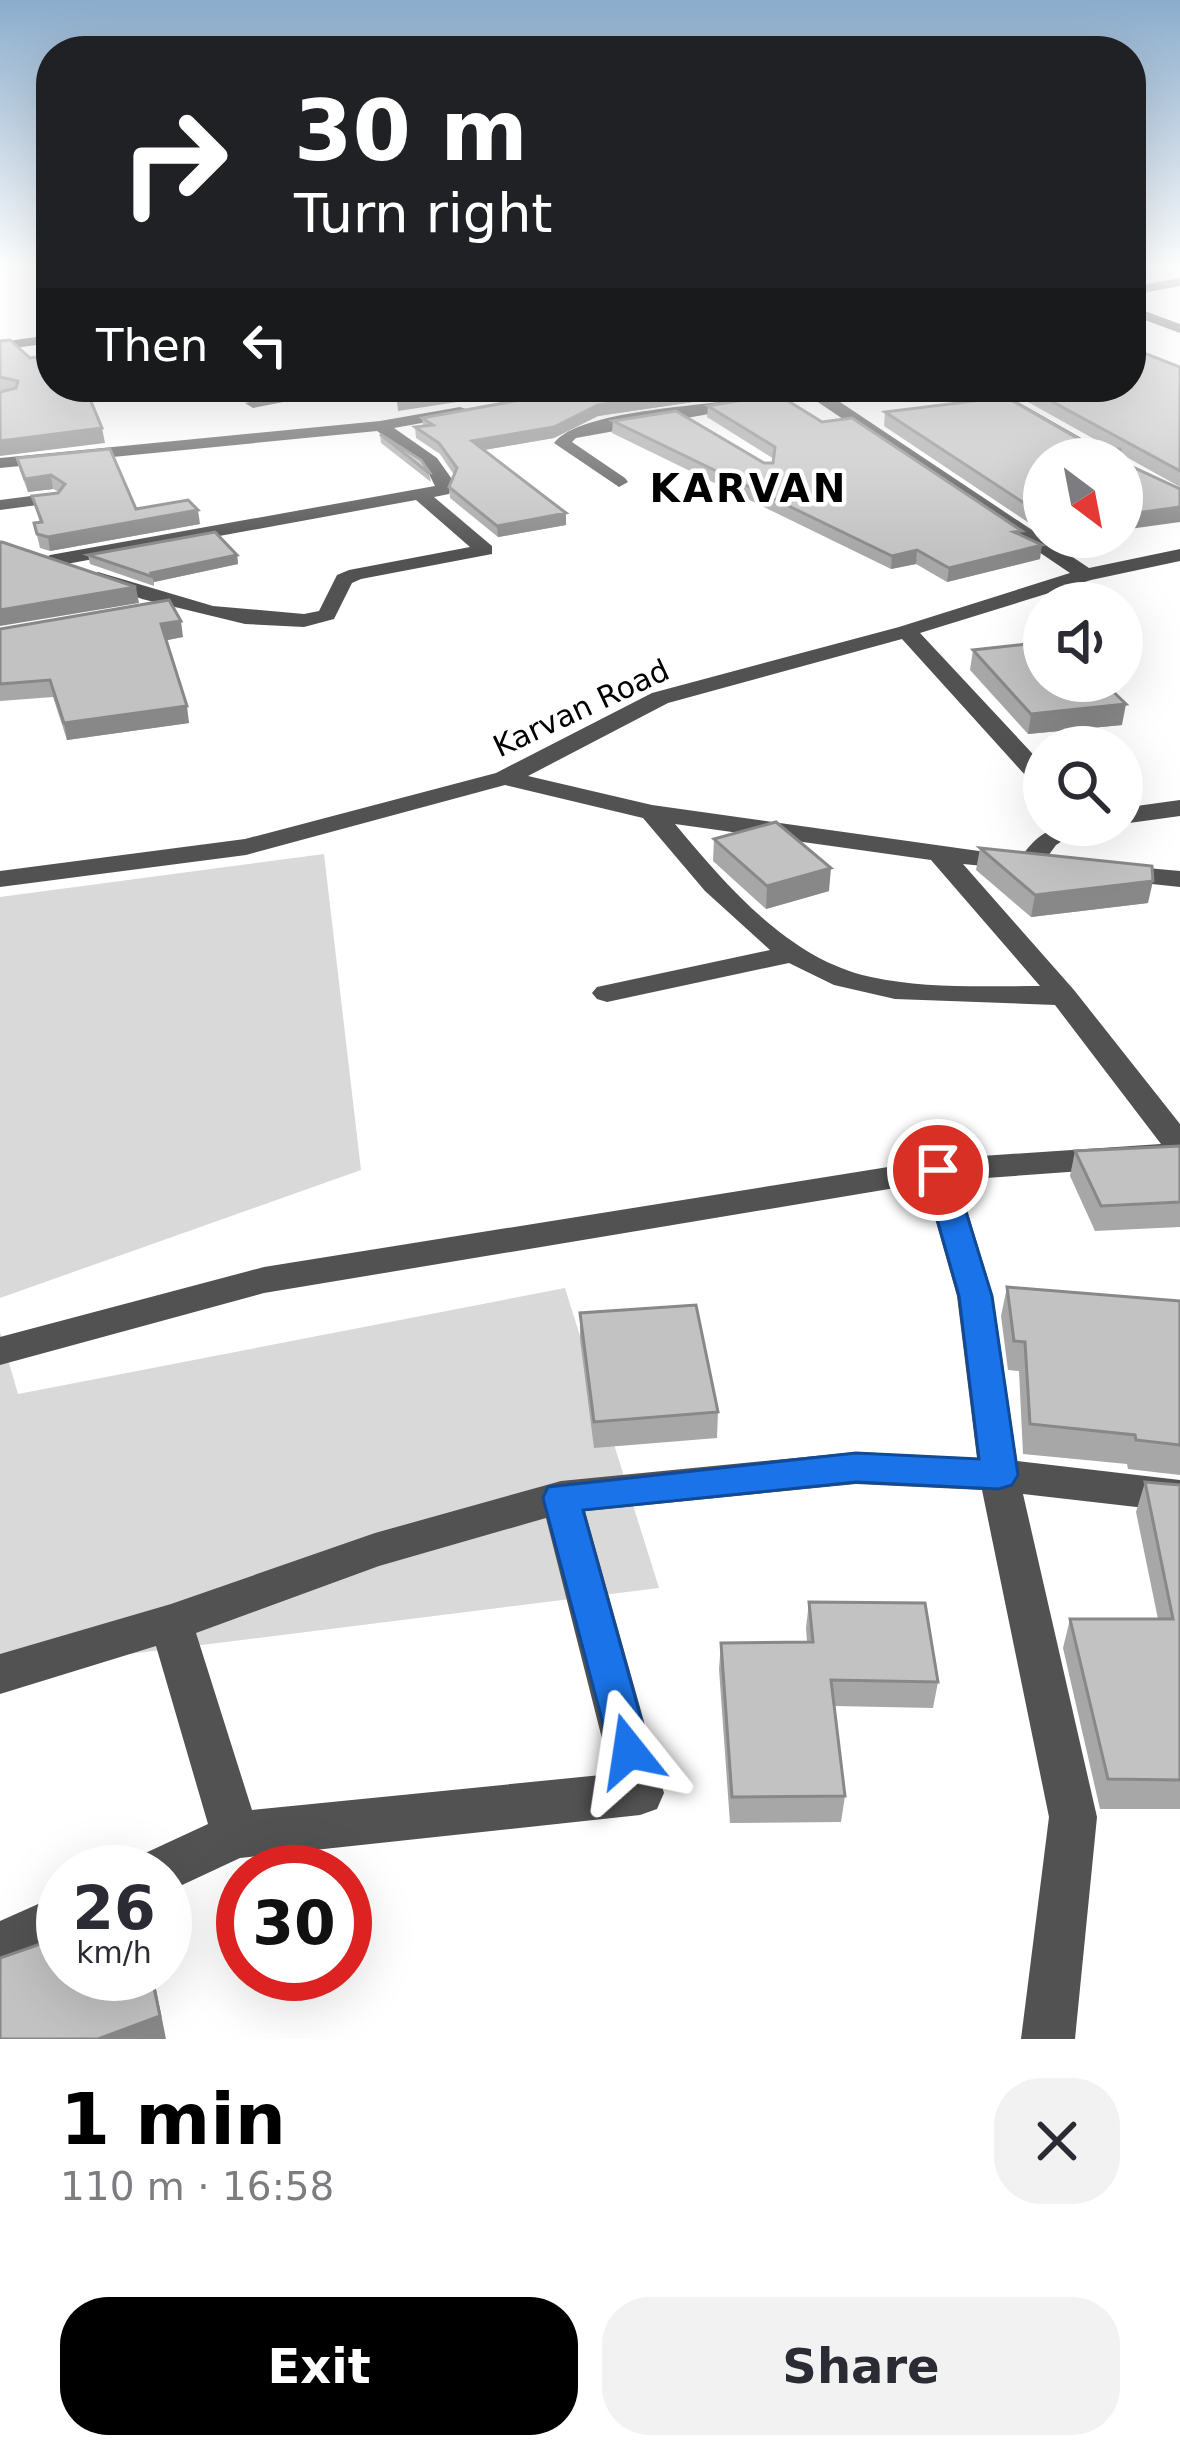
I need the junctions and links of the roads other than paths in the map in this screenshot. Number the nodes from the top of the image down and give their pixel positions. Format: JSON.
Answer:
{"nodes":[{"id":1,"x":252,"y":402,"type":"edge"},
{"id":2,"x":743,"y":402,"type":"edge"},
{"id":3,"x":829,"y":402,"type":"edge"},
{"id":4,"x":1007,"y":402,"type":"edge"},
{"id":5,"x":474,"y":410,"type":"edge"},
{"id":6,"x":682,"y":414,"type":"junction"},
{"id":7,"x":699,"y":424,"type":"edge"},
{"id":8,"x":380,"y":426,"type":"junction"},
{"id":9,"x":293,"y":433,"type":"junction"},
{"id":10,"x":1071,"y":438,"type":"edge"},
{"id":11,"x":0,"y":463,"type":"edge"},
{"id":12,"x":619,"y":482,"type":"dead end"},
{"id":13,"x":421,"y":495,"type":"junction"},
{"id":14,"x":53,"y":498,"type":"edge"},
{"id":15,"x":0,"y":505,"type":"edge"},
{"id":16,"x":1180,"y":555,"type":"edge"},
{"id":17,"x":1086,"y":575,"type":"junction"},
{"id":18,"x":180,"y":606,"type":"junction"},
{"id":19,"x":133,"y":615,"type":"edge"},
{"id":20,"x":906,"y":632,"type":"junction"},
{"id":21,"x":1023,"y":759,"type":"edge"},
{"id":22,"x":506,"y":778,"type":"junction"},
{"id":23,"x":1180,"y":808,"type":"edge"},
{"id":24,"x":652,"y":813,"type":"junction"},
{"id":25,"x":1143,"y":813,"type":"edge"},
{"id":26,"x":1045,"y":846,"type":"edge"},
{"id":27,"x":942,"y":856,"type":"junction"},
{"id":28,"x":1093,"y":871,"type":"edge"},
{"id":29,"x":0,"y":879,"type":"edge"},
{"id":30,"x":1180,"y":879,"type":"edge"},
{"id":31,"x":790,"y":954,"type":"junction"},
{"id":32,"x":607,"y":993,"type":"dead end"},
{"id":33,"x":1064,"y":996,"type":"junction"},
{"id":34,"x":1180,"y":1149,"type":"edge"},
{"id":35,"x":938,"y":1170,"type":"junction"},
{"id":36,"x":975,"y":1296,"type":"junction"},
{"id":37,"x":1021,"y":1300,"type":"edge"},
{"id":38,"x":0,"y":1351,"type":"edge"},
{"id":39,"x":999,"y":1475,"type":"junction"},
{"id":40,"x":1180,"y":1496,"type":"edge"},
{"id":41,"x":561,"y":1498,"type":"junction"},
{"id":42,"x":172,"y":1623,"type":"junction"},
{"id":43,"x":0,"y":1674,"type":"edge"},
{"id":44,"x":236,"y":1835,"type":"junction"},
{"id":45,"x":192,"y":1856,"type":"edge"},
{"id":46,"x":36,"y":1931,"type":"edge"},
{"id":47,"x":0,"y":1948,"type":"edge"},
{"id":48,"x":1048,"y":2039,"type":"edge"}],
"edges":[{"from":1,"to":9,"type":"street"},
{"from":2,"to":6,"type":"street"},
{"from":3,"to":17,"type":"street"},
{"from":4,"to":10,"type":"street"},
{"from":5,"to":8,"type":"street"},
{"from":6,"to":7,"type":"street"},
{"from":6,"to":12,"type":"street"},
{"from":8,"to":9,"type":"street"},
{"from":8,"to":13,"type":"street"},
{"from":9,"to":11,"type":"street"},
{"from":13,"to":18,"type":"street"},
{"from":13,"to":18,"type":"street"},
{"from":14,"to":15,"type":"street"},
{"from":16,"to":17,"type":"street","name":"Karvan Road"},
{"from":17,"to":20,"type":"street","name":"Karvan Road"},
{"from":18,"to":19,"type":"street"},
{"from":20,"to":21,"type":"street"},
{"from":20,"to":22,"type":"street","name":"Karvan Road"},
{"from":22,"to":24,"type":"street"},
{"from":22,"to":29,"type":"street","name":"Karvan Road"},
{"from":23,"to":25,"type":"street"},
{"from":24,"to":27,"type":"street"},
{"from":24,"to":31,"type":"street"},
{"from":26,"to":27,"type":"street"},
{"from":27,"to":33,"type":"street"},
{"from":28,"to":30,"type":"street"},
{"from":31,"to":32,"type":"street"},
{"from":31,"to":33,"type":"street"},
{"from":33,"to":34,"type":"street"},
{"from":34,"to":35,"type":"street"},
{"from":35,"to":36,"type":"street"},
{"from":35,"to":38,"type":"street"},
{"from":36,"to":37,"type":"street"},
{"from":36,"to":39,"type":"street"},
{"from":39,"to":40,"type":"street"},
{"from":39,"to":41,"type":"street"},
{"from":39,"to":48,"type":"street"},
{"from":41,"to":42,"type":"street"},
{"from":41,"to":44,"type":"street"},
{"from":42,"to":43,"type":"street"},
{"from":42,"to":44,"type":"street"},
{"from":44,"to":45,"type":"street"},
{"from":46,"to":47,"type":"street"}]}
